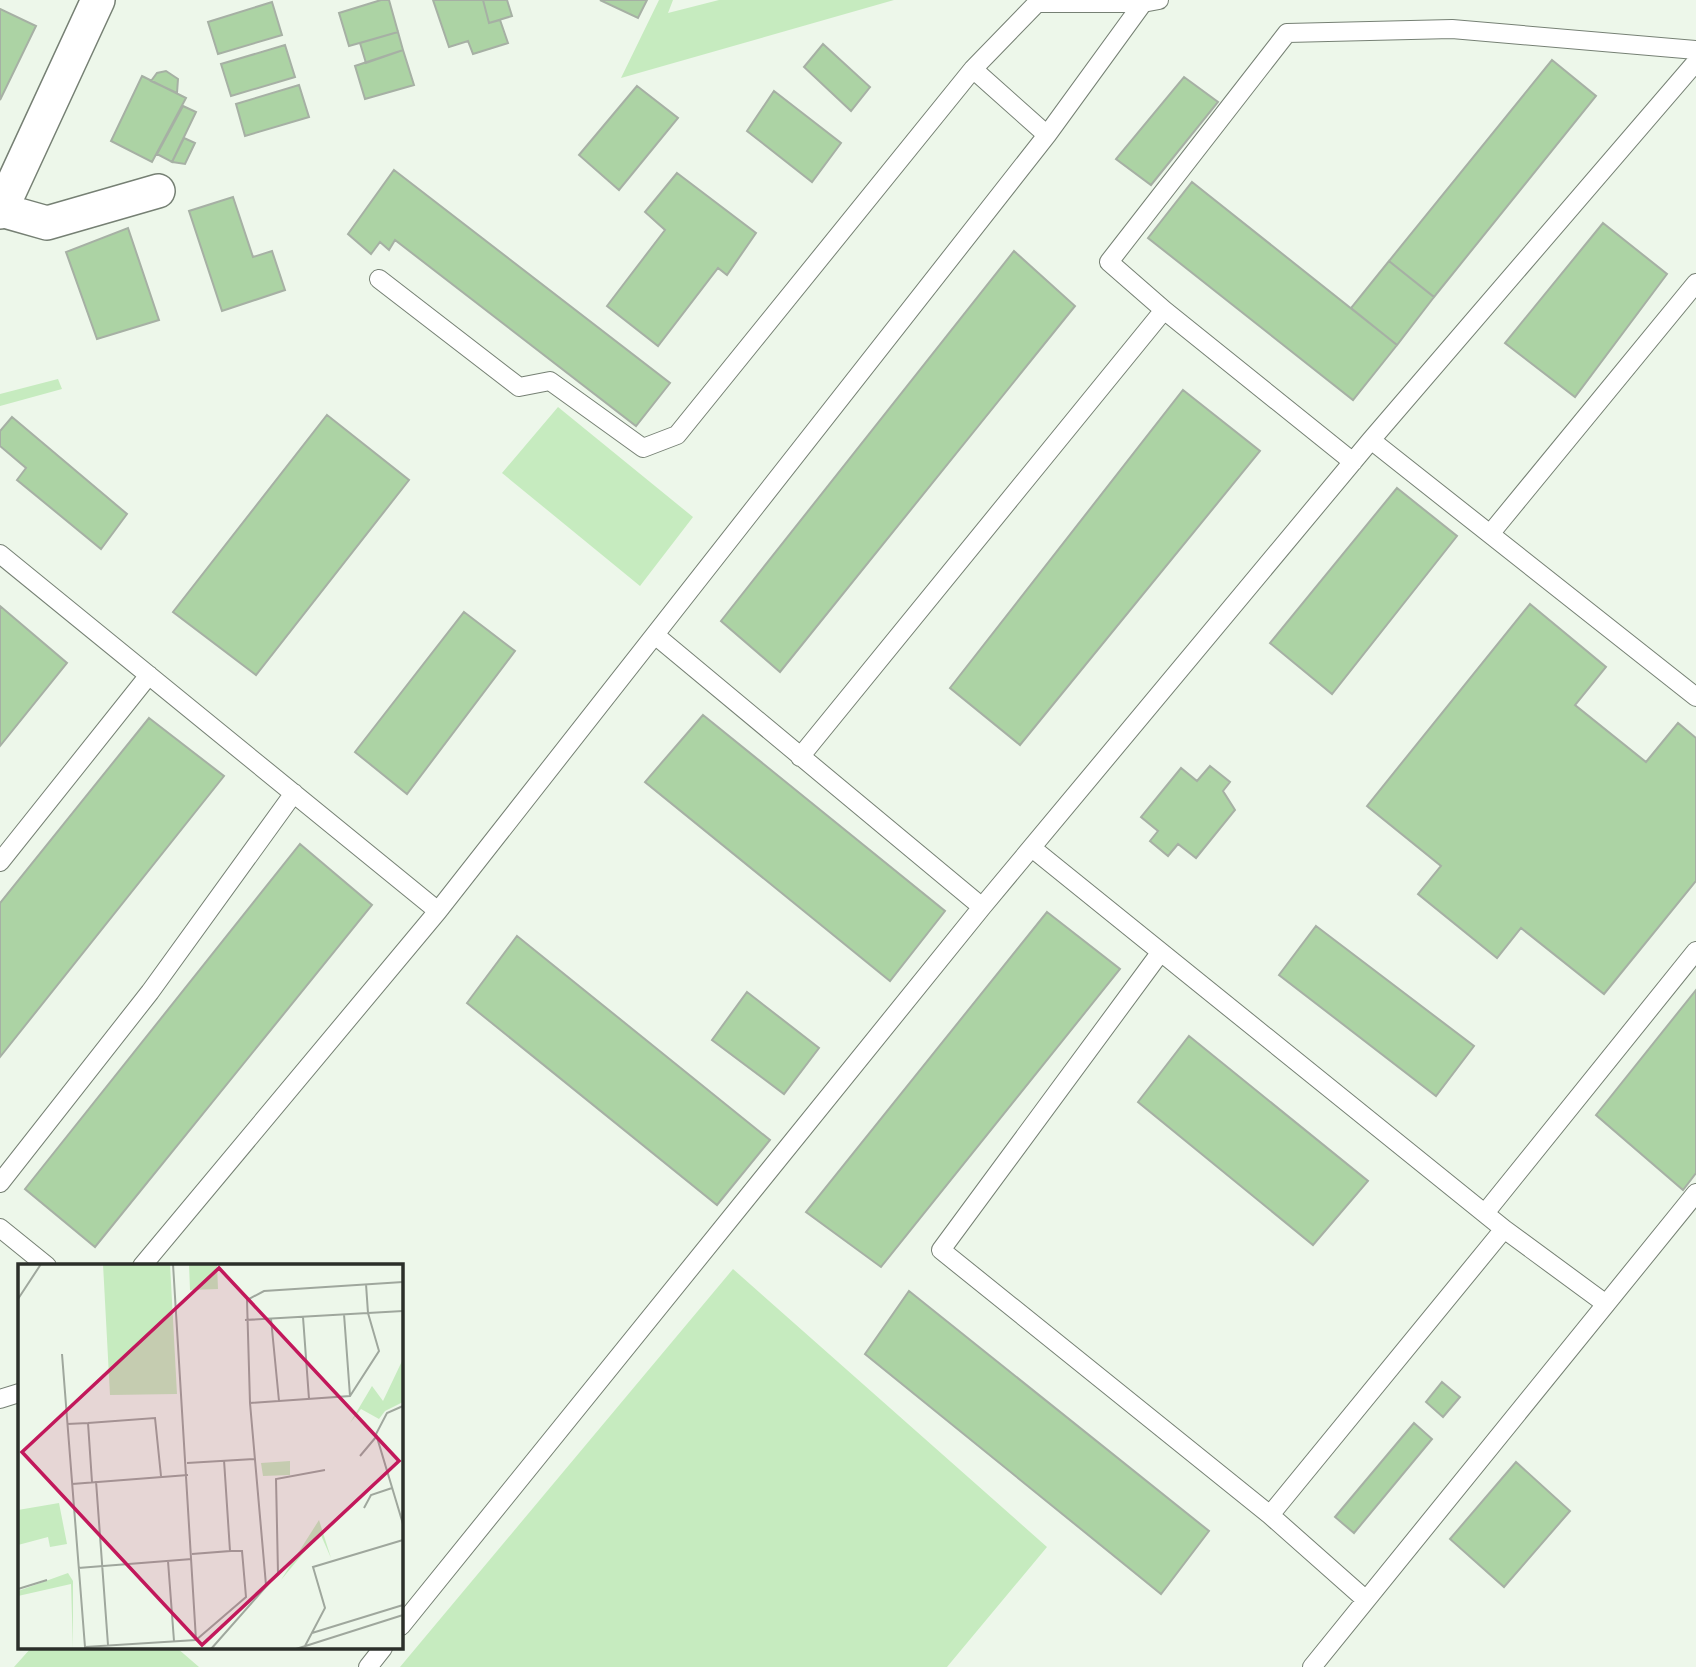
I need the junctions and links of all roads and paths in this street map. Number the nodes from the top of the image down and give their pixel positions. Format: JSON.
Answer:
{"nodes":[{"id":1,"x":98,"y":0,"type":"edge"},
{"id":2,"x":1151,"y":2,"type":"edge"},
{"id":3,"x":1696,"y":50,"type":"edge"},
{"id":4,"x":1696,"y":62,"type":"edge"},
{"id":5,"x":973,"y":69,"type":"junction"},
{"id":6,"x":1047,"y":135,"type":"junction"},
{"id":7,"x":158,"y":191,"type":"dead end"},
{"id":8,"x":0,"y":211,"type":"edge"},
{"id":9,"x":379,"y":279,"type":"dead end"},
{"id":10,"x":1696,"y":283,"type":"edge"},
{"id":11,"x":1164,"y":310,"type":"junction"},
{"id":12,"x":1371,"y":440,"type":"junction"},
{"id":13,"x":1353,"y":462,"type":"junction"},
{"id":14,"x":1490,"y":534,"type":"junction"},
{"id":15,"x":0,"y":554,"type":"edge"},
{"id":16,"x":654,"y":635,"type":"junction"},
{"id":17,"x":149,"y":675,"type":"junction"},
{"id":18,"x":1696,"y":697,"type":"edge"},
{"id":19,"x":800,"y":757,"type":"junction"},
{"id":20,"x":293,"y":793,"type":"junction"},
{"id":21,"x":1031,"y":848,"type":"junction"},
{"id":22,"x":0,"y":862,"type":"edge"},
{"id":23,"x":982,"y":907,"type":"junction"},
{"id":24,"x":438,"y":911,"type":"junction"},
{"id":25,"x":1696,"y":951,"type":"edge"},
{"id":26,"x":1160,"y":953,"type":"junction"},
{"id":27,"x":0,"y":1183,"type":"edge"},
{"id":28,"x":1696,"y":1193,"type":"edge"},
{"id":29,"x":1485,"y":1213,"type":"junction"},
{"id":30,"x":0,"y":1228,"type":"edge"},
{"id":31,"x":1504,"y":1229,"type":"junction"},
{"id":32,"x":45,"y":1264,"type":"edge"},
{"id":33,"x":144,"y":1264,"type":"edge"},
{"id":34,"x":1606,"y":1304,"type":"junction"},
{"id":35,"x":18,"y":1393,"type":"edge"},
{"id":36,"x":0,"y":1399,"type":"edge"},
{"id":37,"x":1270,"y":1515,"type":"junction"},
{"id":38,"x":1366,"y":1600,"type":"junction"},
{"id":39,"x":402,"y":1625,"type":"edge"},
{"id":40,"x":381,"y":1650,"type":"edge"},
{"id":41,"x":368,"y":1667,"type":"edge"},
{"id":42,"x":1312,"y":1667,"type":"edge"}],
"edges":[{"from":1,"to":8,"type":"street"},
{"from":2,"to":5,"type":"lane"},
{"from":2,"to":6,"type":"lane"},
{"from":3,"to":11,"type":"lane"},
{"from":4,"to":12,"type":"lane"},
{"from":5,"to":6,"type":"lane"},
{"from":5,"to":9,"type":"lane"},
{"from":6,"to":16,"type":"lane"},
{"from":7,"to":8,"type":"street"},
{"from":10,"to":14,"type":"lane"},
{"from":11,"to":13,"type":"lane"},
{"from":11,"to":19,"type":"lane"},
{"from":12,"to":13,"type":"lane"},
{"from":12,"to":14,"type":"lane"},
{"from":13,"to":21,"type":"lane"},
{"from":14,"to":18,"type":"lane"},
{"from":15,"to":17,"type":"lane"},
{"from":16,"to":19,"type":"lane"},
{"from":16,"to":24,"type":"lane"},
{"from":17,"to":20,"type":"lane"},
{"from":17,"to":22,"type":"lane"},
{"from":19,"to":23,"type":"lane"},
{"from":20,"to":24,"type":"lane"},
{"from":20,"to":27,"type":"lane"},
{"from":21,"to":23,"type":"lane"},
{"from":21,"to":26,"type":"lane"},
{"from":23,"to":39,"type":"lane"},
{"from":24,"to":33,"type":"lane"},
{"from":25,"to":29,"type":"lane"},
{"from":26,"to":29,"type":"lane"},
{"from":26,"to":37,"type":"lane"},
{"from":28,"to":34,"type":"lane"},
{"from":29,"to":31,"type":"lane"},
{"from":30,"to":32,"type":"lane"},
{"from":31,"to":34,"type":"lane"},
{"from":31,"to":37,"type":"lane"},
{"from":34,"to":38,"type":"lane"},
{"from":35,"to":36,"type":"lane"},
{"from":37,"to":38,"type":"lane"},
{"from":38,"to":42,"type":"lane"},
{"from":40,"to":41,"type":"lane"}]}
